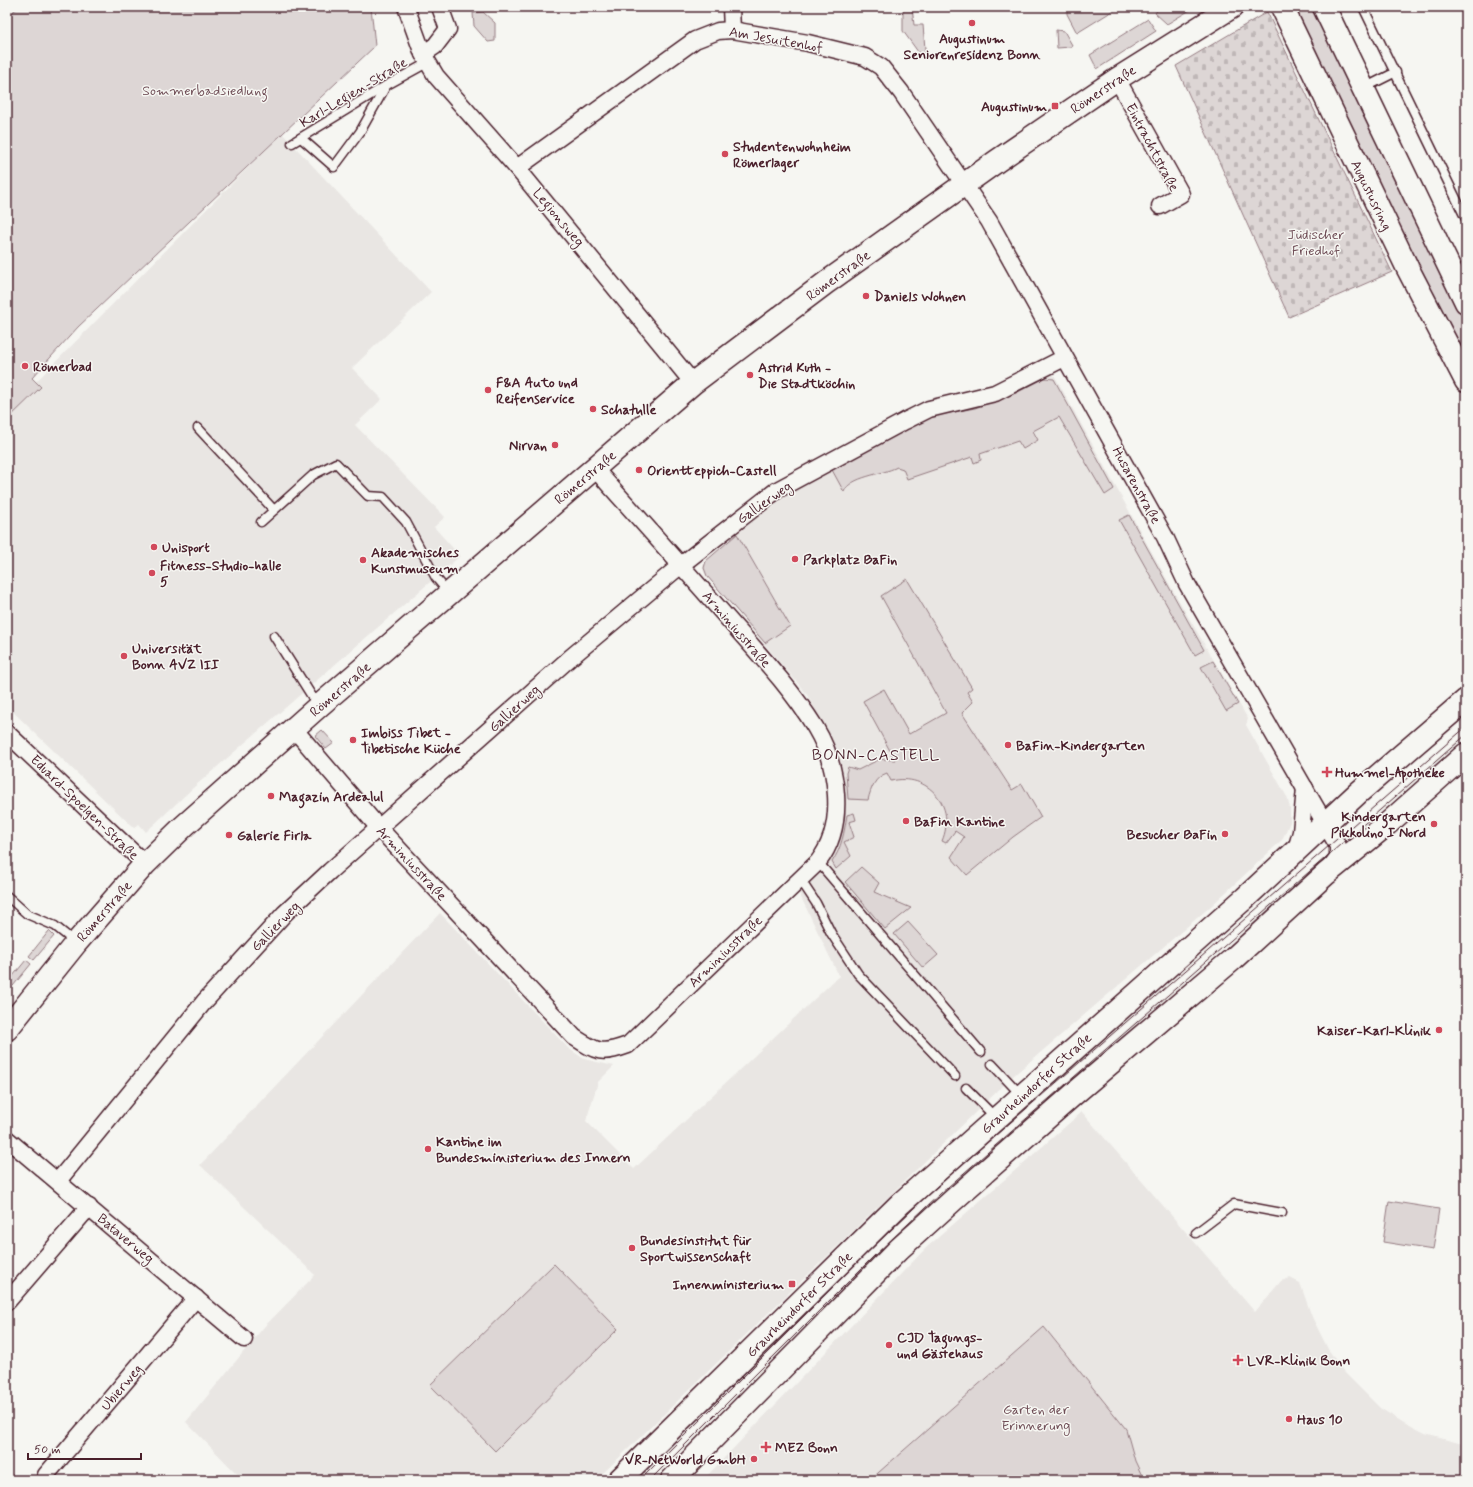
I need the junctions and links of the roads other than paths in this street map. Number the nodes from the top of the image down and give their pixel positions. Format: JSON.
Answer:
{"nodes":[{"id":1,"x":406,"y":7,"type":"edge"},
{"id":2,"x":440,"y":7,"type":"edge"},
{"id":3,"x":731,"y":7,"type":"edge"},
{"id":4,"x":1232,"y":7,"type":"edge"},
{"id":5,"x":1282,"y":7,"type":"edge"},
{"id":6,"x":1363,"y":7,"type":"edge"},
{"id":7,"x":1324,"y":8,"type":"edge"},
{"id":8,"x":732,"y":30,"type":"junction"},
{"id":9,"x":425,"y":59,"type":"junction"},
{"id":10,"x":1396,"y":72,"type":"junction"},
{"id":11,"x":1117,"y":79,"type":"junction"},
{"id":12,"x":386,"y":84,"type":"junction"},
{"id":13,"x":1364,"y":88,"type":"junction"},
{"id":14,"x":301,"y":138,"type":"junction"},
{"id":15,"x":292,"y":143,"type":"dead end"},
{"id":16,"x":517,"y":168,"type":"junction"},
{"id":17,"x":965,"y":184,"type":"junction"},
{"id":18,"x":1160,"y":206,"type":"dead end"},
{"id":19,"x":1466,"y":219,"type":"edge"},
{"id":20,"x":1466,"y":302,"type":"edge"},
{"id":21,"x":1064,"y":358,"type":"junction"},
{"id":22,"x":1466,"y":381,"type":"edge"},
{"id":23,"x":693,"y":383,"type":"junction"},
{"id":24,"x":198,"y":428,"type":"dead end"},
{"id":25,"x":595,"y":468,"type":"junction"},
{"id":26,"x":274,"y":510,"type":"junction"},
{"id":27,"x":261,"y":522,"type":"dead end"},
{"id":28,"x":681,"y":565,"type":"junction"},
{"id":29,"x":449,"y":594,"type":"junction"},
{"id":30,"x":274,"y":636,"type":"dead end"},
{"id":31,"x":1466,"y":700,"type":"edge"},
{"id":32,"x":319,"y":706,"type":"junction"},
{"id":33,"x":294,"y":730,"type":"junction"},
{"id":34,"x":7,"y":733,"type":"edge"},
{"id":35,"x":1466,"y":754,"type":"edge"},
{"id":36,"x":1305,"y":788,"type":"junction"},
{"id":37,"x":1325,"y":823,"type":"junction"},
{"id":38,"x":379,"y":828,"type":"junction"},
{"id":39,"x":1363,"y":844,"type":"junction"},
{"id":40,"x":1338,"y":846,"type":"junction"},
{"id":41,"x":1296,"y":850,"type":"junction"},
{"id":42,"x":818,"y":862,"type":"junction"},
{"id":43,"x":145,"y":864,"type":"junction"},
{"id":44,"x":1326,"y":874,"type":"junction"},
{"id":45,"x":800,"y":879,"type":"junction"},
{"id":46,"x":7,"y":896,"type":"edge"},
{"id":47,"x":76,"y":943,"type":"junction"},
{"id":48,"x":7,"y":1029,"type":"edge"},
{"id":49,"x":980,"y":1052,"type":"dead end"},
{"id":50,"x":992,"y":1064,"type":"dead end"},
{"id":51,"x":955,"y":1076,"type":"dead end"},
{"id":52,"x":966,"y":1088,"type":"dead end"},
{"id":53,"x":1021,"y":1095,"type":"junction"},
{"id":54,"x":996,"y":1119,"type":"junction"},
{"id":55,"x":7,"y":1140,"type":"edge"},
{"id":56,"x":58,"y":1181,"type":"junction"},
{"id":57,"x":89,"y":1207,"type":"junction"},
{"id":58,"x":1282,"y":1213,"type":"dead end"},
{"id":59,"x":1196,"y":1234,"type":"dead end"},
{"id":60,"x":196,"y":1298,"type":"junction"},
{"id":61,"x":7,"y":1302,"type":"edge"},
{"id":62,"x":244,"y":1339,"type":"dead end"},
{"id":63,"x":45,"y":1478,"type":"edge"},
{"id":64,"x":619,"y":1480,"type":"edge"},
{"id":65,"x":672,"y":1480,"type":"edge"}],
"edges":[{"from":1,"to":9,"type":"street","name":"Legionsweg"},
{"from":2,"to":9,"type":"street"},
{"from":3,"to":8,"type":"street"},
{"from":4,"to":11,"type":"main road","name":"Römerstraße"},
{"from":5,"to":22,"type":"main road","name":"Augustusring"},
{"from":6,"to":10,"type":"lane"},
{"from":7,"to":13,"type":"main road"},
{"from":8,"to":16,"type":"street","name":"Am Jesuitenhof"},
{"from":8,"to":17,"type":"street","name":"Am Jesuitenhof"},
{"from":9,"to":12,"type":"lane","name":"Karl-Legien-Straße"},
{"from":9,"to":16,"type":"street","name":"Legionsweg"},
{"from":10,"to":13,"type":"lane"},
{"from":10,"to":19,"type":"lane"},
{"from":11,"to":17,"type":"main road","name":"Römerstraße"},
{"from":11,"to":18,"type":"street","name":"Eintrachtstraße"},
{"from":12,"to":14,"type":"lane","name":"Karl-Legien-Straße"},
{"from":12,"to":14,"type":"lane"},
{"from":13,"to":20,"type":"main road"},
{"from":14,"to":15,"type":"lane","name":"Karl-Legien-Straße"},
{"from":16,"to":23,"type":"street","name":"Legionsweg"},
{"from":17,"to":21,"type":"street","name":"Husarenstraße"},
{"from":17,"to":23,"type":"main road","name":"Römerstraße"},
{"from":21,"to":28,"type":"street","name":"Gallierweg"},
{"from":21,"to":36,"type":"street","name":"Husarenstraße"},
{"from":23,"to":25,"type":"main road","name":"Römerstraße"},
{"from":24,"to":26,"type":"lane"},
{"from":25,"to":28,"type":"street","name":"Arminiusstraße"},
{"from":25,"to":29,"type":"main road","name":"Römerstraße"},
{"from":26,"to":27,"type":"lane"},
{"from":26,"to":29,"type":"lane"},
{"from":28,"to":38,"type":"street","name":"Gallierweg"},
{"from":28,"to":42,"type":"street","name":"Arminiusstraße"},
{"from":29,"to":32,"type":"main road","name":"Römerstraße"},
{"from":30,"to":32,"type":"lane"},
{"from":31,"to":37,"type":"main road","name":"Graurheindorfer Straße"},
{"from":32,"to":33,"type":"main road","name":"Römerstraße"},
{"from":33,"to":38,"type":"street","name":"Arminiusstraße"},
{"from":33,"to":43,"type":"main road","name":"Römerstraße"},
{"from":34,"to":43,"type":"street","name":"Eduard-Spoelgen-Straße"},
{"from":35,"to":39,"type":"main road"},
{"from":36,"to":37,"type":"street","name":"Husarenstraße"},
{"from":36,"to":41,"type":"street"},
{"from":37,"to":40,"type":"street","name":"Husarenstraße"},
{"from":37,"to":41,"type":"main road","name":"Graurheindorfer Straße"},
{"from":38,"to":45,"type":"street","name":"Arminiusstraße"},
{"from":38,"to":56,"type":"street","name":"Gallierweg"},
{"from":39,"to":40,"type":"street"},
{"from":39,"to":44,"type":"main road"},
{"from":40,"to":44,"type":"street"},
{"from":41,"to":53,"type":"main road","name":"Graurheindorfer Straße"},
{"from":42,"to":45,"type":"street","name":"Arminiusstraße"},
{"from":42,"to":49,"type":"lane"},
{"from":43,"to":47,"type":"main road","name":"Römerstraße"},
{"from":44,"to":65,"type":"main road"},
{"from":45,"to":51,"type":"lane"},
{"from":46,"to":47,"type":"lane"},
{"from":47,"to":48,"type":"main road","name":"Römerstraße"},
{"from":50,"to":53,"type":"lane"},
{"from":52,"to":54,"type":"lane"},
{"from":53,"to":54,"type":"main road","name":"Graurheindorfer Straße"},
{"from":54,"to":64,"type":"main road","name":"Graurheindorfer Straße"},
{"from":55,"to":56,"type":"street","name":"Bataverweg"},
{"from":56,"to":57,"type":"street","name":"Bataverweg"},
{"from":57,"to":60,"type":"street","name":"Bataverweg"},
{"from":57,"to":61,"type":"street"},
{"from":58,"to":59,"type":"lane"},
{"from":60,"to":62,"type":"street","name":"Bataverweg"},
{"from":60,"to":63,"type":"street","name":"Ubierweg"}]}
